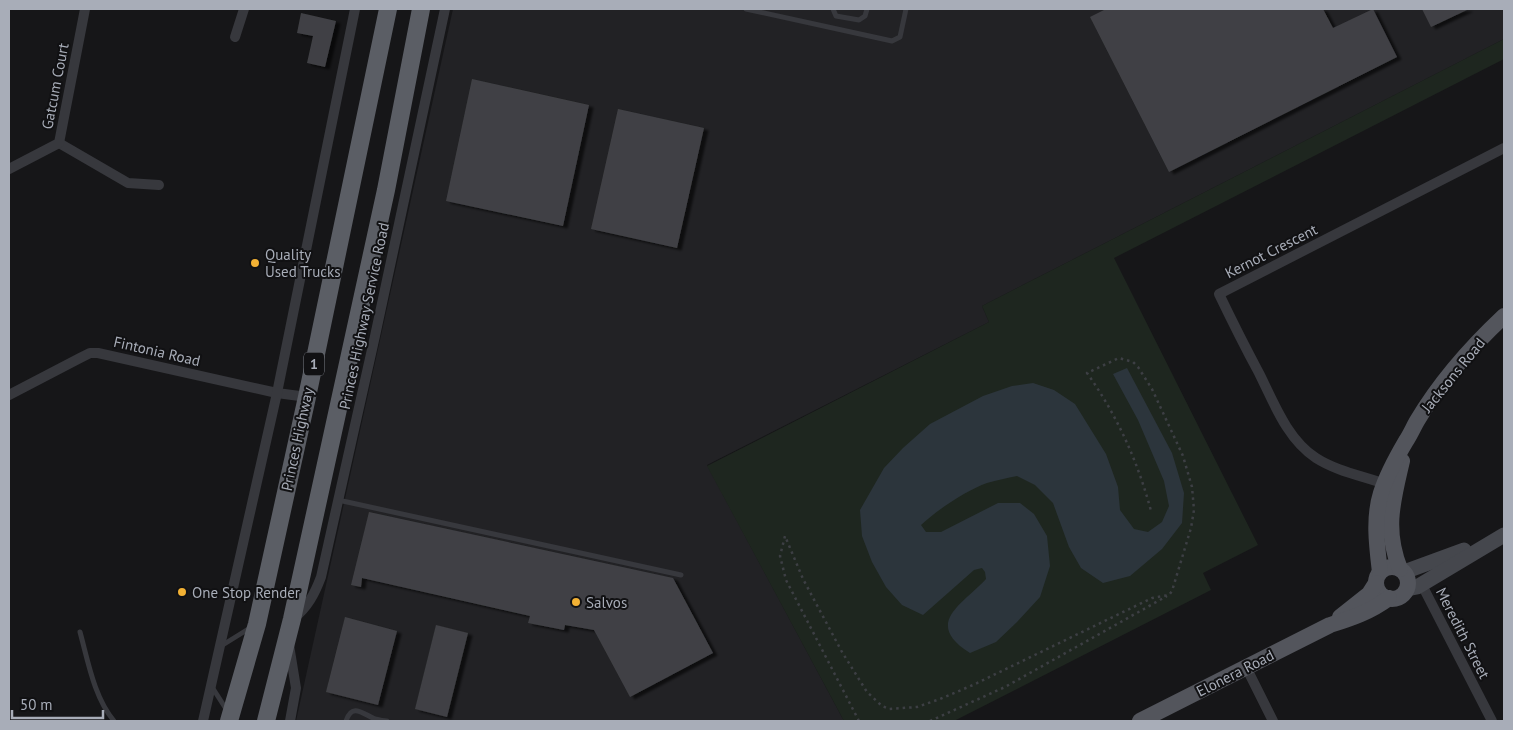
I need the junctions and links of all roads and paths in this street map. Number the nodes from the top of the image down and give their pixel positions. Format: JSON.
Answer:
{"nodes":[{"id":1,"x":85,"y":9,"type":"edge"},
{"id":2,"x":244,"y":9,"type":"edge"},
{"id":3,"x":351,"y":9,"type":"edge"},
{"id":4,"x":388,"y":9,"type":"edge"},
{"id":5,"x":421,"y":9,"type":"edge"},
{"id":6,"x":445,"y":9,"type":"edge"},
{"id":7,"x":746,"y":9,"type":"edge"},
{"id":8,"x":833,"y":9,"type":"edge"},
{"id":9,"x":867,"y":9,"type":"edge"},
{"id":10,"x":906,"y":9,"type":"edge"},
{"id":11,"x":234,"y":37,"type":"dead end"},
{"id":12,"x":59,"y":143,"type":"junction"},
{"id":13,"x":1504,"y":148,"type":"edge"},
{"id":14,"x":9,"y":169,"type":"edge"},
{"id":15,"x":159,"y":185,"type":"dead end"},
{"id":16,"x":1504,"y":316,"type":"edge"},
{"id":17,"x":277,"y":393,"type":"junction"},
{"id":18,"x":9,"y":395,"type":"edge"},
{"id":19,"x":307,"y":397,"type":"junction"},
{"id":20,"x":1390,"y":486,"type":"junction"},
{"id":21,"x":338,"y":500,"type":"junction"},
{"id":22,"x":1151,"y":511,"type":"dead end"},
{"id":23,"x":1504,"y":534,"type":"edge"},
{"id":24,"x":1402,"y":570,"type":"junction"},
{"id":25,"x":681,"y":576,"type":"dead end"},
{"id":26,"x":1378,"y":578,"type":"junction"},
{"id":27,"x":1414,"y":587,"type":"junction"},
{"id":28,"x":1170,"y":595,"type":"junction"},
{"id":29,"x":1389,"y":598,"type":"junction"},
{"id":30,"x":257,"y":624,"type":"junction"},
{"id":31,"x":1330,"y":625,"type":"junction"},
{"id":32,"x":290,"y":628,"type":"junction"},
{"id":33,"x":80,"y":632,"type":"dead end"},
{"id":34,"x":221,"y":646,"type":"junction"},
{"id":35,"x":1246,"y":667,"type":"junction"},
{"id":36,"x":211,"y":686,"type":"junction"},
{"id":37,"x":230,"y":719,"type":"edge"},
{"id":38,"x":114,"y":721,"type":"edge"},
{"id":39,"x":203,"y":721,"type":"edge"},
{"id":40,"x":266,"y":721,"type":"edge"},
{"id":41,"x":290,"y":721,"type":"edge"},
{"id":42,"x":346,"y":721,"type":"edge"},
{"id":43,"x":387,"y":721,"type":"edge"},
{"id":44,"x":859,"y":721,"type":"edge"},
{"id":45,"x":930,"y":721,"type":"edge"},
{"id":46,"x":1140,"y":721,"type":"edge"},
{"id":47,"x":1273,"y":721,"type":"edge"},
{"id":48,"x":1492,"y":721,"type":"edge"}],
"edges":[{"from":1,"to":12,"type":"street","name":"Gatcum Court"},
{"from":2,"to":11,"type":"street"},
{"from":3,"to":17,"type":"street"},
{"from":4,"to":19,"type":"highway","name":"Princes Highway","number":"1"},
{"from":5,"to":32,"type":"highway","number":"1"},
{"from":6,"to":21,"type":"street","name":"Princes Highway Service Road"},
{"from":7,"to":10,"type":"lane"},
{"from":8,"to":9,"type":"lane"},
{"from":12,"to":14,"type":"street","name":"Gatcum Court"},
{"from":12,"to":15,"type":"street"},
{"from":13,"to":20,"type":"street","name":"Kernot Crescent"},
{"from":16,"to":20,"type":"main road","name":"Jacksons Road"},
{"from":17,"to":18,"type":"street","name":"Fintonia Road"},
{"from":17,"to":19,"type":"street","name":"Fintonia Road"},
{"from":17,"to":34,"type":"street","name":"Princes Highway"},
{"from":19,"to":30,"type":"highway","name":"Princes Highway","number":"1"},
{"from":20,"to":24,"type":"main road","name":"Jacksons Road"},
{"from":20,"to":26,"type":"main road","name":"Jacksons Road"},
{"from":21,"to":25,"type":"lane"},
{"from":21,"to":32,"type":"street","name":"Princes Highway Service Road"},
{"from":22,"to":28,"type":"path"},
{"from":23,"to":24,"type":"main road"},
{"from":23,"to":27,"type":"main road"},
{"from":24,"to":26,"type":"main road"},
{"from":24,"to":27,"type":"main road"},
{"from":26,"to":29,"type":"main road"},
{"from":26,"to":31,"type":"main road","name":"Elonera Road"},
{"from":27,"to":29,"type":"main road"},
{"from":27,"to":48,"type":"street","name":"Meredith Street"},
{"from":28,"to":44,"type":"path"},
{"from":28,"to":45,"type":"path"},
{"from":29,"to":31,"type":"main road","name":"Elonera Road"},
{"from":30,"to":34,"type":"lane"},
{"from":30,"to":37,"type":"highway","name":"Princes Highway","number":"1"},
{"from":31,"to":35,"type":"main road","name":"Elonera Road"},
{"from":32,"to":40,"type":"highway","number":"1"},
{"from":32,"to":41,"type":"street"},
{"from":33,"to":38,"type":"lane"},
{"from":34,"to":36,"type":"street","name":"Princes Highway"},
{"from":35,"to":46,"type":"main road","name":"Elonera Road"},
{"from":35,"to":47,"type":"street"},
{"from":36,"to":37,"type":"lane"},
{"from":36,"to":39,"type":"street","name":"Princes Highway"},
{"from":42,"to":43,"type":"lane"}]}
